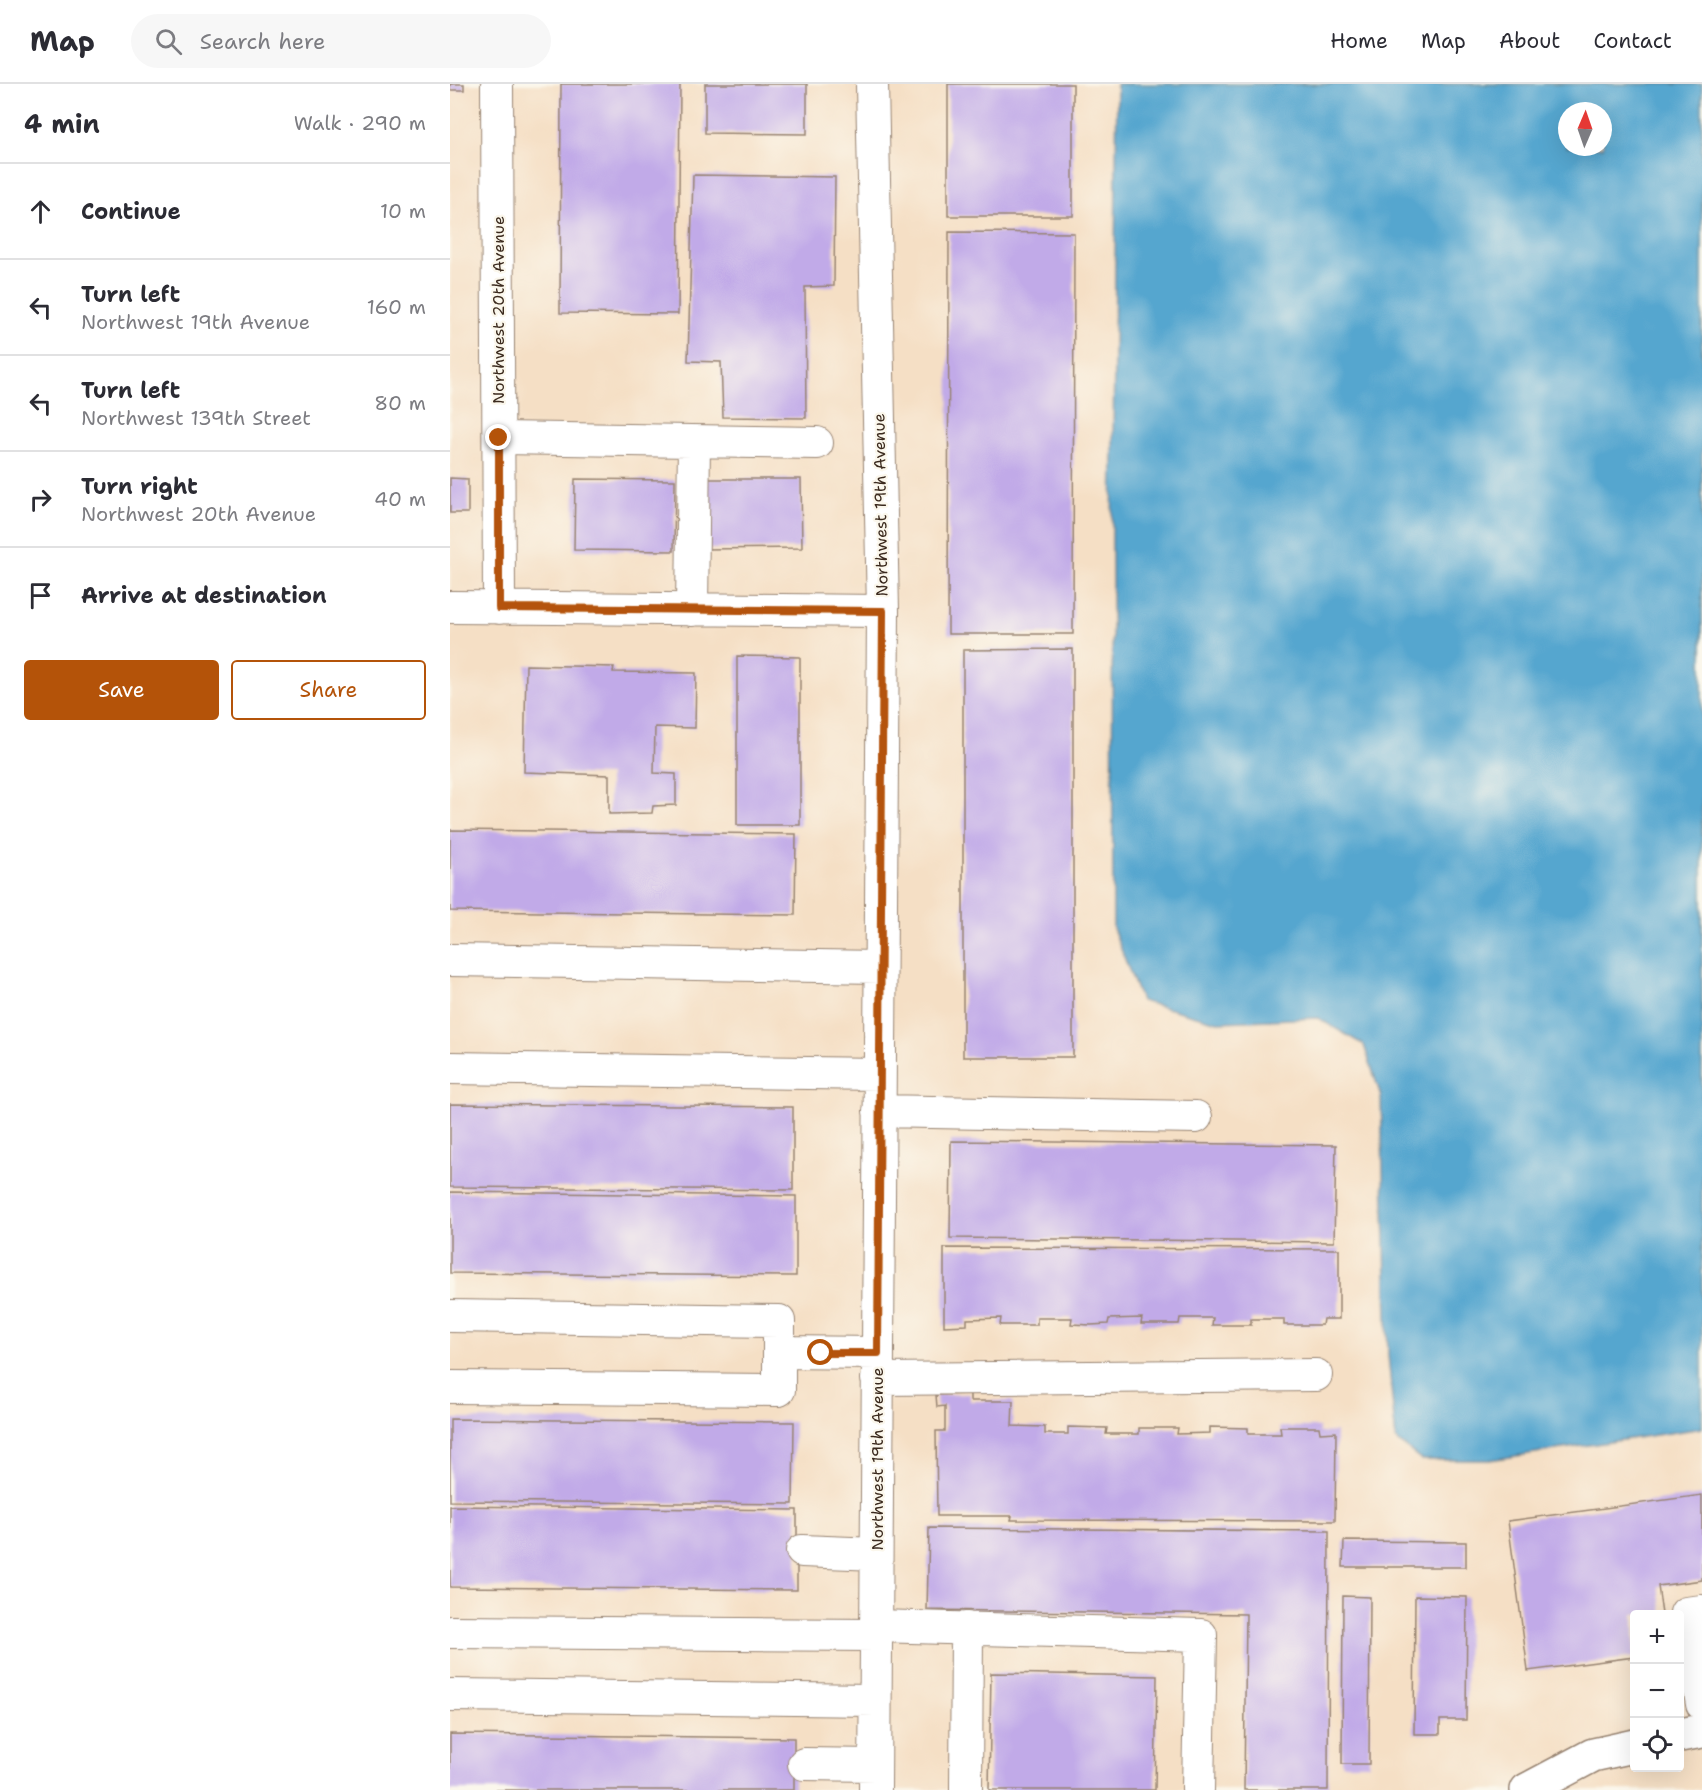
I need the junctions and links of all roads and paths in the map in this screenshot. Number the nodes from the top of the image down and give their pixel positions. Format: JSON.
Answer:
{"nodes":[{"id":1,"x":497,"y":84,"type":"edge"},
{"id":2,"x":872,"y":84,"type":"edge"},
{"id":3,"x":499,"y":438,"type":"junction"},
{"id":4,"x":694,"y":441,"type":"junction"},
{"id":5,"x":817,"y":443,"type":"dead end"},
{"id":6,"x":450,"y":607,"type":"edge"},
{"id":7,"x":499,"y":608,"type":"junction"},
{"id":8,"x":692,"y":610,"type":"junction"},
{"id":9,"x":883,"y":611,"type":"junction"},
{"id":10,"x":450,"y":960,"type":"edge"},
{"id":11,"x":880,"y":967,"type":"junction"},
{"id":12,"x":450,"y":1068,"type":"edge"},
{"id":13,"x":879,"y":1074,"type":"junction"},
{"id":14,"x":879,"y":1111,"type":"junction"},
{"id":15,"x":1196,"y":1117,"type":"dead end"},
{"id":16,"x":450,"y":1316,"type":"edge"},
{"id":17,"x":780,"y":1352,"type":"junction"},
{"id":18,"x":878,"y":1366,"type":"junction"},
{"id":19,"x":1316,"y":1375,"type":"dead end"},
{"id":20,"x":450,"y":1387,"type":"edge"},
{"id":21,"x":802,"y":1551,"type":"dead end"},
{"id":22,"x":876,"y":1554,"type":"junction"},
{"id":23,"x":1702,"y":1611,"type":"edge"},
{"id":24,"x":967,"y":1628,"type":"junction"},
{"id":25,"x":876,"y":1630,"type":"junction"},
{"id":26,"x":450,"y":1632,"type":"edge"},
{"id":27,"x":450,"y":1695,"type":"edge"},
{"id":28,"x":875,"y":1700,"type":"junction"},
{"id":29,"x":1702,"y":1704,"type":"edge"},
{"id":30,"x":1702,"y":1731,"type":"edge"},
{"id":31,"x":1684,"y":1734,"type":"edge"},
{"id":32,"x":1630,"y":1747,"type":"edge"},
{"id":33,"x":804,"y":1764,"type":"dead end"},
{"id":34,"x":875,"y":1778,"type":"edge"},
{"id":35,"x":966,"y":1790,"type":"edge"},
{"id":36,"x":1198,"y":1790,"type":"edge"},
{"id":37,"x":1527,"y":1790,"type":"edge"}],
"edges":[{"from":1,"to":3,"type":"street","name":"Northwest 20th Avenue"},
{"from":2,"to":9,"type":"street","name":"Northwest 19th Avenue"},
{"from":3,"to":4,"type":"street"},
{"from":3,"to":7,"type":"street","name":"Northwest 20th Avenue"},
{"from":4,"to":5,"type":"street"},
{"from":4,"to":8,"type":"street"},
{"from":6,"to":7,"type":"street"},
{"from":7,"to":8,"type":"street"},
{"from":8,"to":9,"type":"street"},
{"from":9,"to":11,"type":"street","name":"Northwest 19th Avenue"},
{"from":10,"to":11,"type":"street"},
{"from":11,"to":13,"type":"street","name":"Northwest 19th Avenue"},
{"from":12,"to":13,"type":"street"},
{"from":13,"to":14,"type":"street","name":"Northwest 19th Avenue"},
{"from":14,"to":15,"type":"street"},
{"from":14,"to":18,"type":"street","name":"Northwest 19th Avenue"},
{"from":16,"to":17,"type":"street"},
{"from":17,"to":18,"type":"street"},
{"from":17,"to":20,"type":"street"},
{"from":18,"to":19,"type":"street"},
{"from":18,"to":22,"type":"street","name":"Northwest 19th Avenue"},
{"from":21,"to":22,"type":"street"},
{"from":22,"to":25,"type":"street","name":"Northwest 19th Avenue"},
{"from":23,"to":29,"type":"street"},
{"from":24,"to":25,"type":"street"},
{"from":24,"to":35,"type":"street"},
{"from":24,"to":36,"type":"street"},
{"from":25,"to":26,"type":"street"},
{"from":25,"to":28,"type":"street","name":"Northwest 19th Avenue"},
{"from":27,"to":28,"type":"street"},
{"from":28,"to":34,"type":"street","name":"Northwest 19th Avenue"},
{"from":30,"to":31,"type":"main road"},
{"from":32,"to":37,"type":"main road"},
{"from":33,"to":34,"type":"street"}]}
